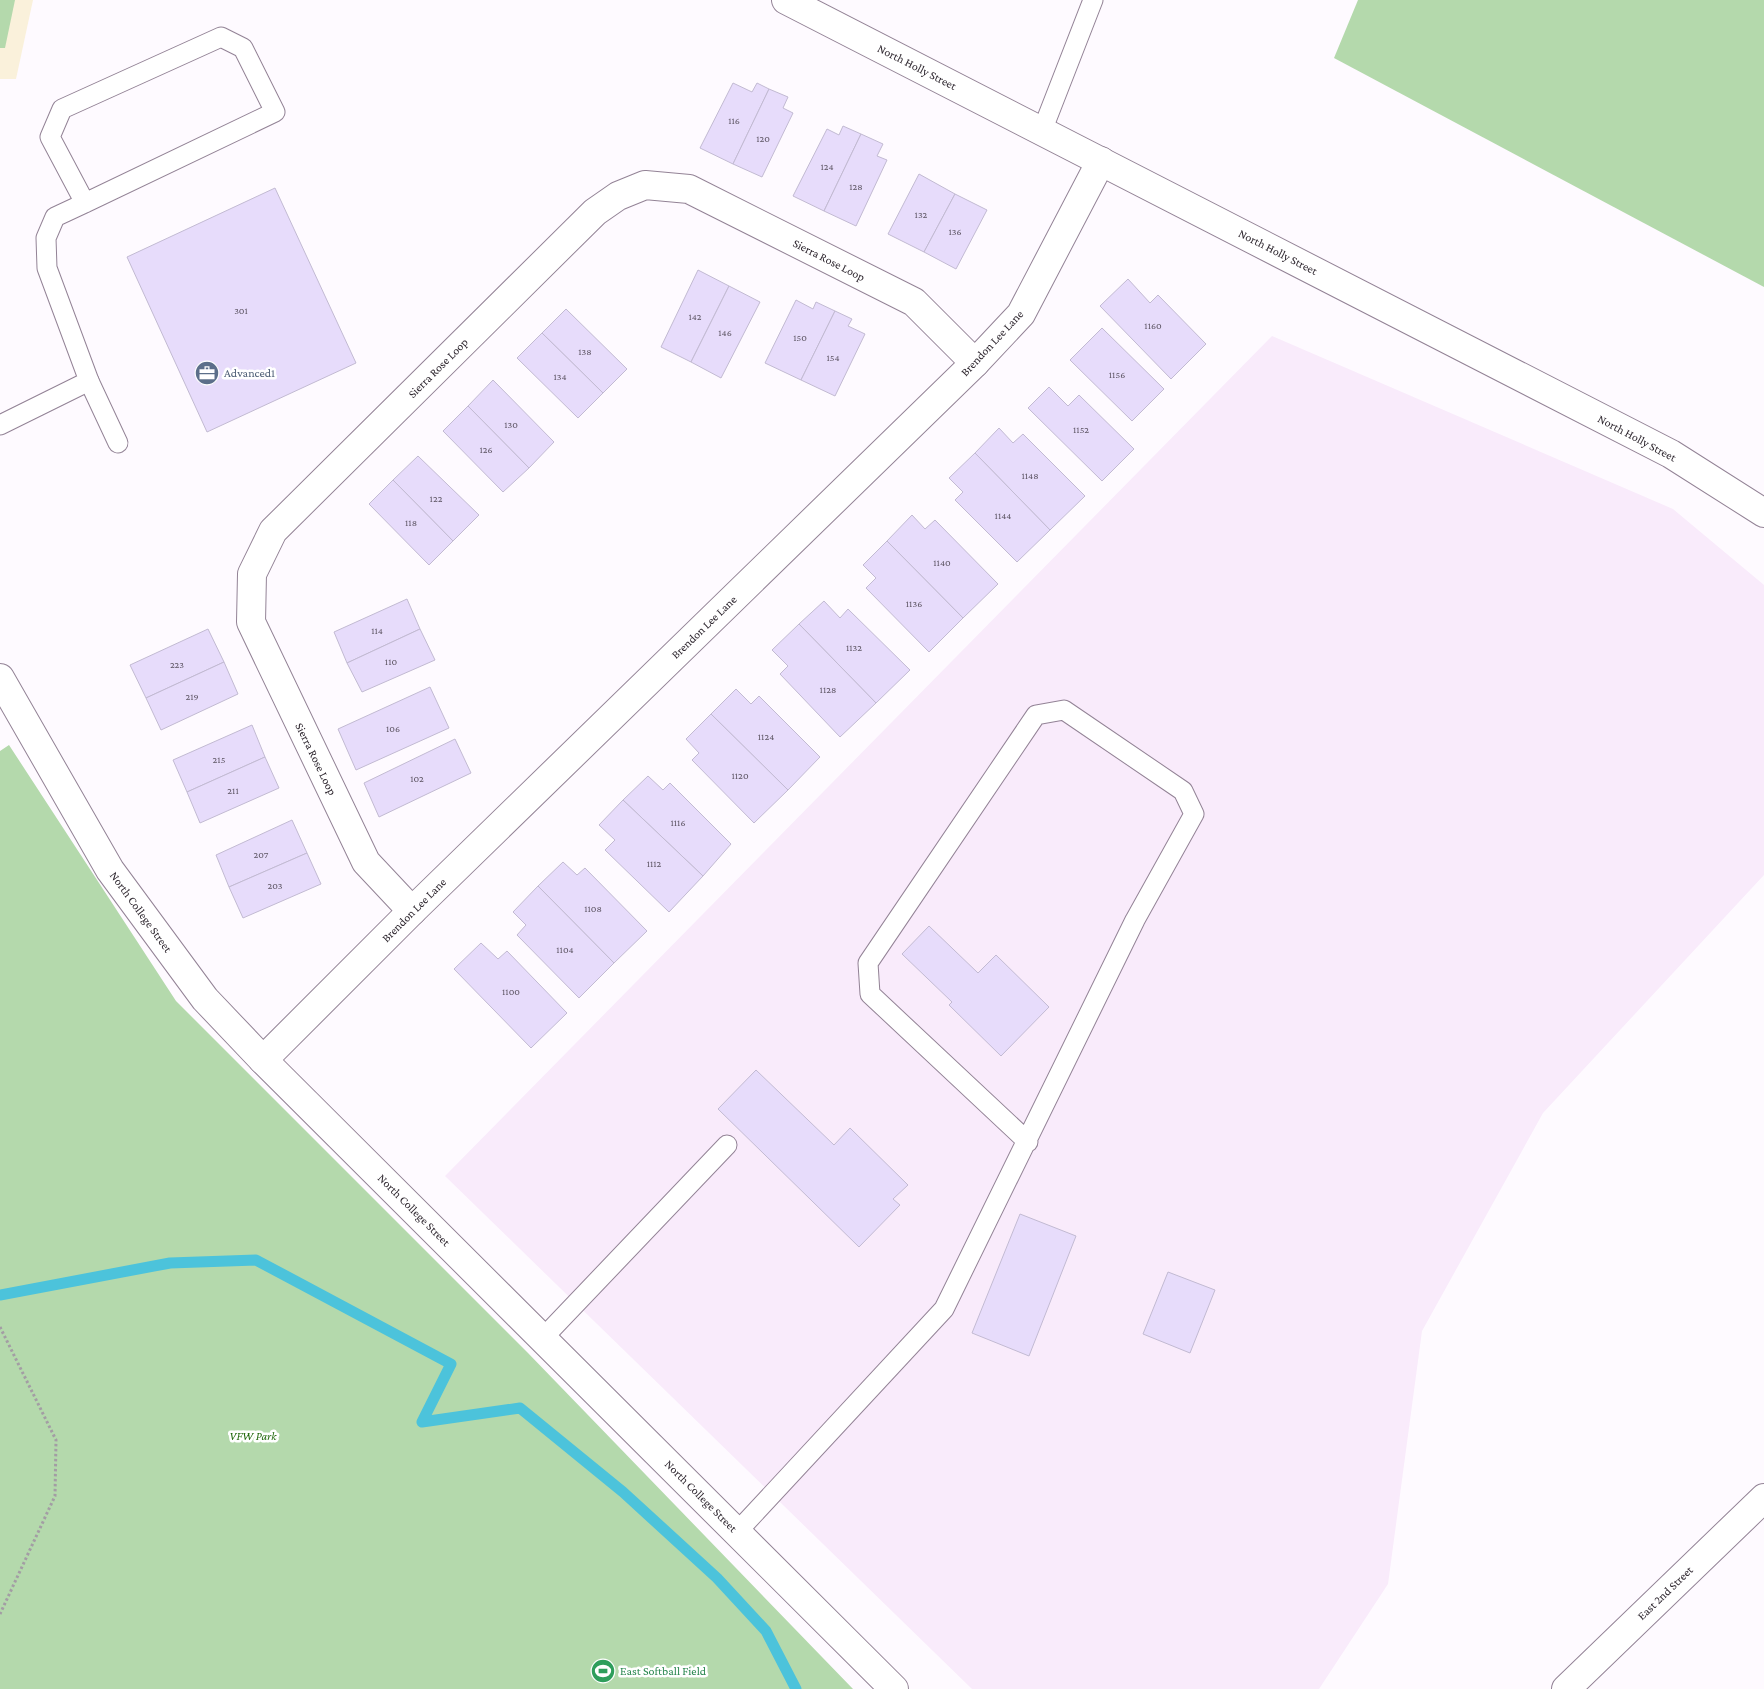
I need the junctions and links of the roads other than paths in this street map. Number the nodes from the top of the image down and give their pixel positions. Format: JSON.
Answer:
{"nodes":[{"id":1,"x":786,"y":0,"type":"edge"},
{"id":2,"x":1093,"y":0,"type":"edge"},
{"id":3,"x":1042,"y":131,"type":"junction"},
{"id":4,"x":1100,"y":161,"type":"junction"},
{"id":5,"x":85,"y":203,"type":"junction"},
{"id":6,"x":975,"y":363,"type":"junction"},
{"id":7,"x":89,"y":381,"type":"junction"},
{"id":8,"x":0,"y":426,"type":"edge"},
{"id":9,"x":118,"y":443,"type":"dead end"},
{"id":10,"x":1764,"y":514,"type":"edge"},
{"id":11,"x":0,"y":678,"type":"edge"},
{"id":12,"x":412,"y":911,"type":"junction"},
{"id":13,"x":263,"y":1060,"type":"junction"},
{"id":14,"x":1028,"y":1142,"type":"junction"},
{"id":15,"x":726,"y":1145,"type":"dead end"},
{"id":16,"x":543,"y":1338,"type":"junction"},
{"id":17,"x":1764,"y":1498,"type":"edge"},
{"id":18,"x":736,"y":1532,"type":"junction"},
{"id":19,"x":894,"y":1689,"type":"edge"},
{"id":20,"x":1566,"y":1689,"type":"edge"}],
"edges":[{"from":1,"to":3,"type":"street","name":"North Holly Street"},
{"from":2,"to":3,"type":"lane"},
{"from":3,"to":4,"type":"street","name":"North Holly Street"},
{"from":4,"to":6,"type":"street","name":"Brendon Lee Lane"},
{"from":4,"to":10,"type":"street","name":"North Holly Street"},
{"from":5,"to":5,"type":"lane"},
{"from":5,"to":7,"type":"lane"},
{"from":6,"to":12,"type":"street","name":"Brendon Lee Lane"},
{"from":6,"to":12,"type":"street","name":"Sierra Rose Loop"},
{"from":7,"to":8,"type":"lane"},
{"from":7,"to":9,"type":"lane"},
{"from":11,"to":13,"type":"street","name":"North College Street"},
{"from":12,"to":13,"type":"street","name":"Brendon Lee Lane"},
{"from":13,"to":16,"type":"street","name":"North College Street"},
{"from":14,"to":14,"type":"lane"},
{"from":14,"to":18,"type":"lane"},
{"from":15,"to":16,"type":"lane"},
{"from":16,"to":18,"type":"street","name":"North College Street"},
{"from":17,"to":20,"type":"street","name":"East 2nd Street"},
{"from":18,"to":19,"type":"street","name":"North College Street"}]}
